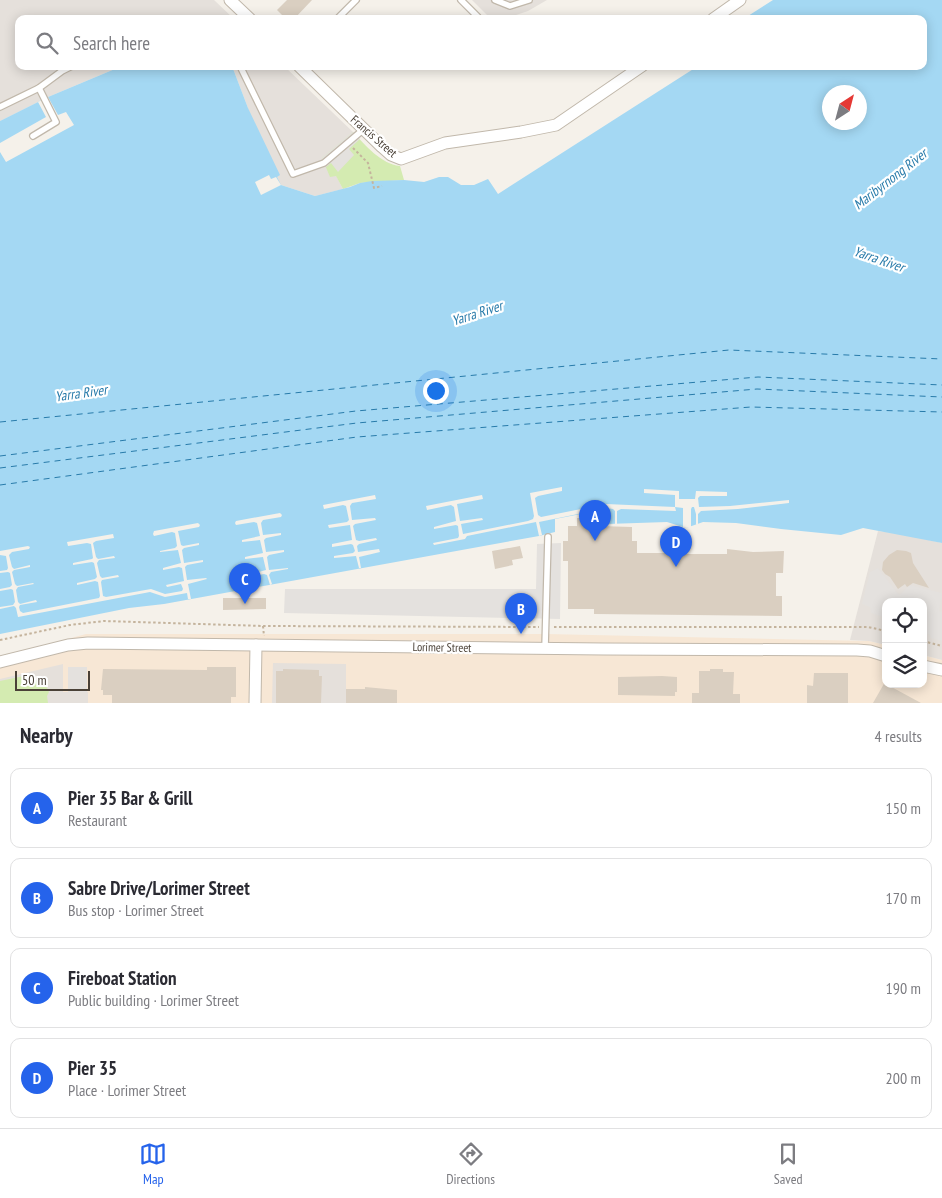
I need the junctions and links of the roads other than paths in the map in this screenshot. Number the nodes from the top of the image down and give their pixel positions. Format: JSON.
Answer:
{"nodes":[{"id":1,"x":230,"y":0,"type":"edge"},
{"id":2,"x":356,"y":0,"type":"edge"},
{"id":3,"x":461,"y":0,"type":"edge"},
{"id":4,"x":495,"y":0,"type":"edge"},
{"id":5,"x":529,"y":0,"type":"edge"},
{"id":6,"x":740,"y":0,"type":"edge"},
{"id":7,"x":246,"y":15,"type":"edge"},
{"id":8,"x":341,"y":15,"type":"edge"},
{"id":9,"x":476,"y":15,"type":"edge"},
{"id":10,"x":719,"y":15,"type":"edge"},
{"id":11,"x":64,"y":70,"type":"edge"},
{"id":12,"x":242,"y":70,"type":"edge"},
{"id":13,"x":303,"y":70,"type":"edge"},
{"id":14,"x":636,"y":70,"type":"edge"},
{"id":15,"x":38,"y":88,"type":"junction"},
{"id":16,"x":0,"y":106,"type":"edge"},
{"id":17,"x":364,"y":129,"type":"junction"},
{"id":18,"x":33,"y":136,"type":"dead end"},
{"id":19,"x":548,"y":537,"type":"dead end"},
{"id":20,"x":256,"y":645,"type":"junction"},
{"id":21,"x":545,"y":648,"type":"junction"},
{"id":22,"x":882,"y":655,"type":"edge"},
{"id":23,"x":0,"y":662,"type":"edge"},
{"id":24,"x":927,"y":667,"type":"edge"},
{"id":25,"x":942,"y":670,"type":"edge"},
{"id":26,"x":255,"y":703,"type":"edge"}],
"edges":[{"from":1,"to":7,"type":"street"},
{"from":2,"to":8,"type":"lane"},
{"from":3,"to":9,"type":"lane"},
{"from":4,"to":5,"type":"lane"},
{"from":6,"to":10,"type":"street"},
{"from":11,"to":15,"type":"lane"},
{"from":12,"to":17,"type":"lane"},
{"from":13,"to":17,"type":"street","name":"Francis Street"},
{"from":14,"to":17,"type":"street","name":"Francis Street"},
{"from":15,"to":16,"type":"lane"},
{"from":15,"to":18,"type":"lane"},
{"from":19,"to":21,"type":"lane"},
{"from":20,"to":21,"type":"street","name":"Lorimer Street"},
{"from":20,"to":23,"type":"street","name":"Lorimer Street"},
{"from":20,"to":26,"type":"street"},
{"from":21,"to":22,"type":"street","name":"Lorimer Street"},
{"from":24,"to":25,"type":"street"}]}
